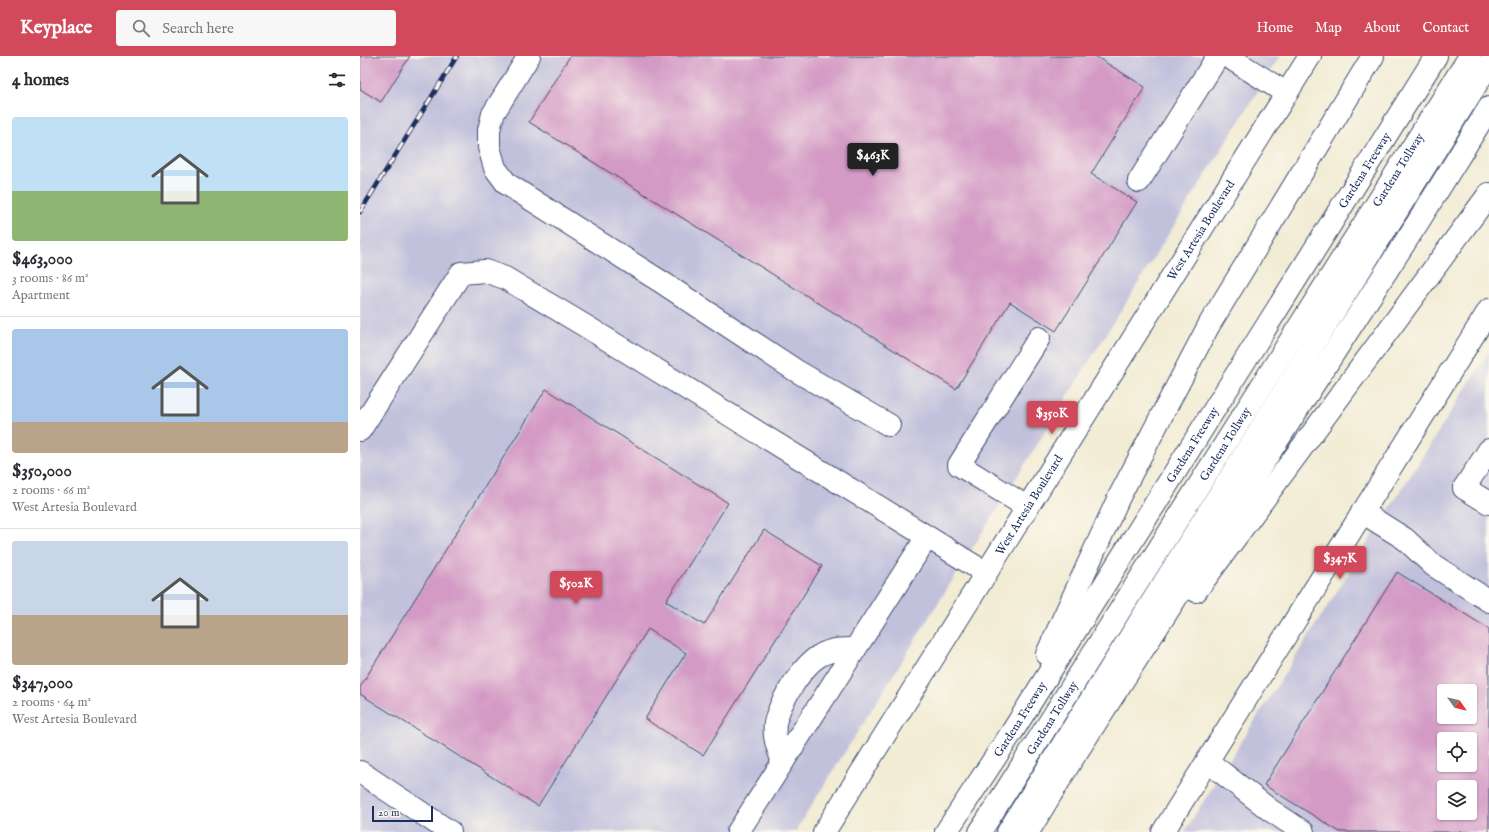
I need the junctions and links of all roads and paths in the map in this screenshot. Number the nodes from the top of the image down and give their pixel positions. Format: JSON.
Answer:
{"nodes":[{"id":1,"x":529,"y":56,"type":"edge"},
{"id":2,"x":1218,"y":56,"type":"edge"},
{"id":3,"x":1227,"y":56,"type":"edge"},
{"id":4,"x":1310,"y":56,"type":"edge"},
{"id":5,"x":1373,"y":56,"type":"edge"},
{"id":6,"x":1436,"y":56,"type":"edge"},
{"id":7,"x":1470,"y":56,"type":"edge"},
{"id":8,"x":1489,"y":64,"type":"edge"},
{"id":9,"x":1286,"y":93,"type":"junction"},
{"id":10,"x":1489,"y":108,"type":"edge"},
{"id":11,"x":1139,"y":181,"type":"dead end"},
{"id":12,"x":1489,"y":194,"type":"edge"},
{"id":13,"x":1489,"y":310,"type":"edge"},
{"id":14,"x":1038,"y":338,"type":"dead end"},
{"id":15,"x":889,"y":425,"type":"dead end"},
{"id":16,"x":360,"y":430,"type":"edge"},
{"id":17,"x":1489,"y":450,"type":"edge"},
{"id":18,"x":1489,"y":502,"type":"edge"},
{"id":19,"x":1027,"y":507,"type":"junction"},
{"id":20,"x":1362,"y":512,"type":"junction"},
{"id":21,"x":927,"y":537,"type":"junction"},
{"id":22,"x":986,"y":573,"type":"junction"},
{"id":23,"x":1489,"y":601,"type":"edge"},
{"id":24,"x":854,"y":649,"type":"junction"},
{"id":25,"x":1012,"y":732,"type":"junction"},
{"id":26,"x":1070,"y":761,"type":"junction"},
{"id":27,"x":1207,"y":761,"type":"junction"},
{"id":28,"x":783,"y":762,"type":"junction"},
{"id":29,"x":360,"y":772,"type":"edge"},
{"id":30,"x":1168,"y":830,"type":"edge"},
{"id":31,"x":450,"y":832,"type":"edge"},
{"id":32,"x":738,"y":832,"type":"edge"},
{"id":33,"x":824,"y":832,"type":"edge"},
{"id":34,"x":946,"y":832,"type":"edge"},
{"id":35,"x":980,"y":832,"type":"edge"},
{"id":36,"x":1008,"y":832,"type":"edge"},
{"id":37,"x":1028,"y":832,"type":"edge"},
{"id":38,"x":1303,"y":832,"type":"edge"}],
"edges":[{"from":1,"to":15,"type":"main road"},
{"from":2,"to":11,"type":"main road"},
{"from":3,"to":9,"type":"main road"},
{"from":4,"to":9,"type":"main road","name":"West Artesia Boulevard"},
{"from":5,"to":25,"type":"main road"},
{"from":6,"to":25,"type":"main road","name":"Gardena Freeway"},
{"from":7,"to":35,"type":"main road","name":"Gardena Tollway"},
{"from":8,"to":36,"type":"main road","name":"Gardena Tollway"},
{"from":9,"to":19,"type":"main road","name":"West Artesia Boulevard"},
{"from":10,"to":26,"type":"main road"},
{"from":12,"to":26,"type":"main road"},
{"from":13,"to":20,"type":"main road"},
{"from":14,"to":19,"type":"main road"},
{"from":16,"to":21,"type":"main road"},
{"from":17,"to":18,"type":"main road"},
{"from":19,"to":22,"type":"main road","name":"West Artesia Boulevard"},
{"from":20,"to":23,"type":"main road"},
{"from":20,"to":27,"type":"main road"},
{"from":21,"to":22,"type":"main road"},
{"from":21,"to":24,"type":"main road"},
{"from":22,"to":33,"type":"main road","name":"West Artesia Boulevard"},
{"from":24,"to":28,"type":"main road"},
{"from":24,"to":28,"type":"main road"},
{"from":25,"to":34,"type":"main road","name":"Gardena Freeway"},
{"from":26,"to":37,"type":"main road"},
{"from":27,"to":30,"type":"main road"},
{"from":27,"to":38,"type":"main road"},
{"from":28,"to":32,"type":"main road"},
{"from":29,"to":31,"type":"main road"}]}
